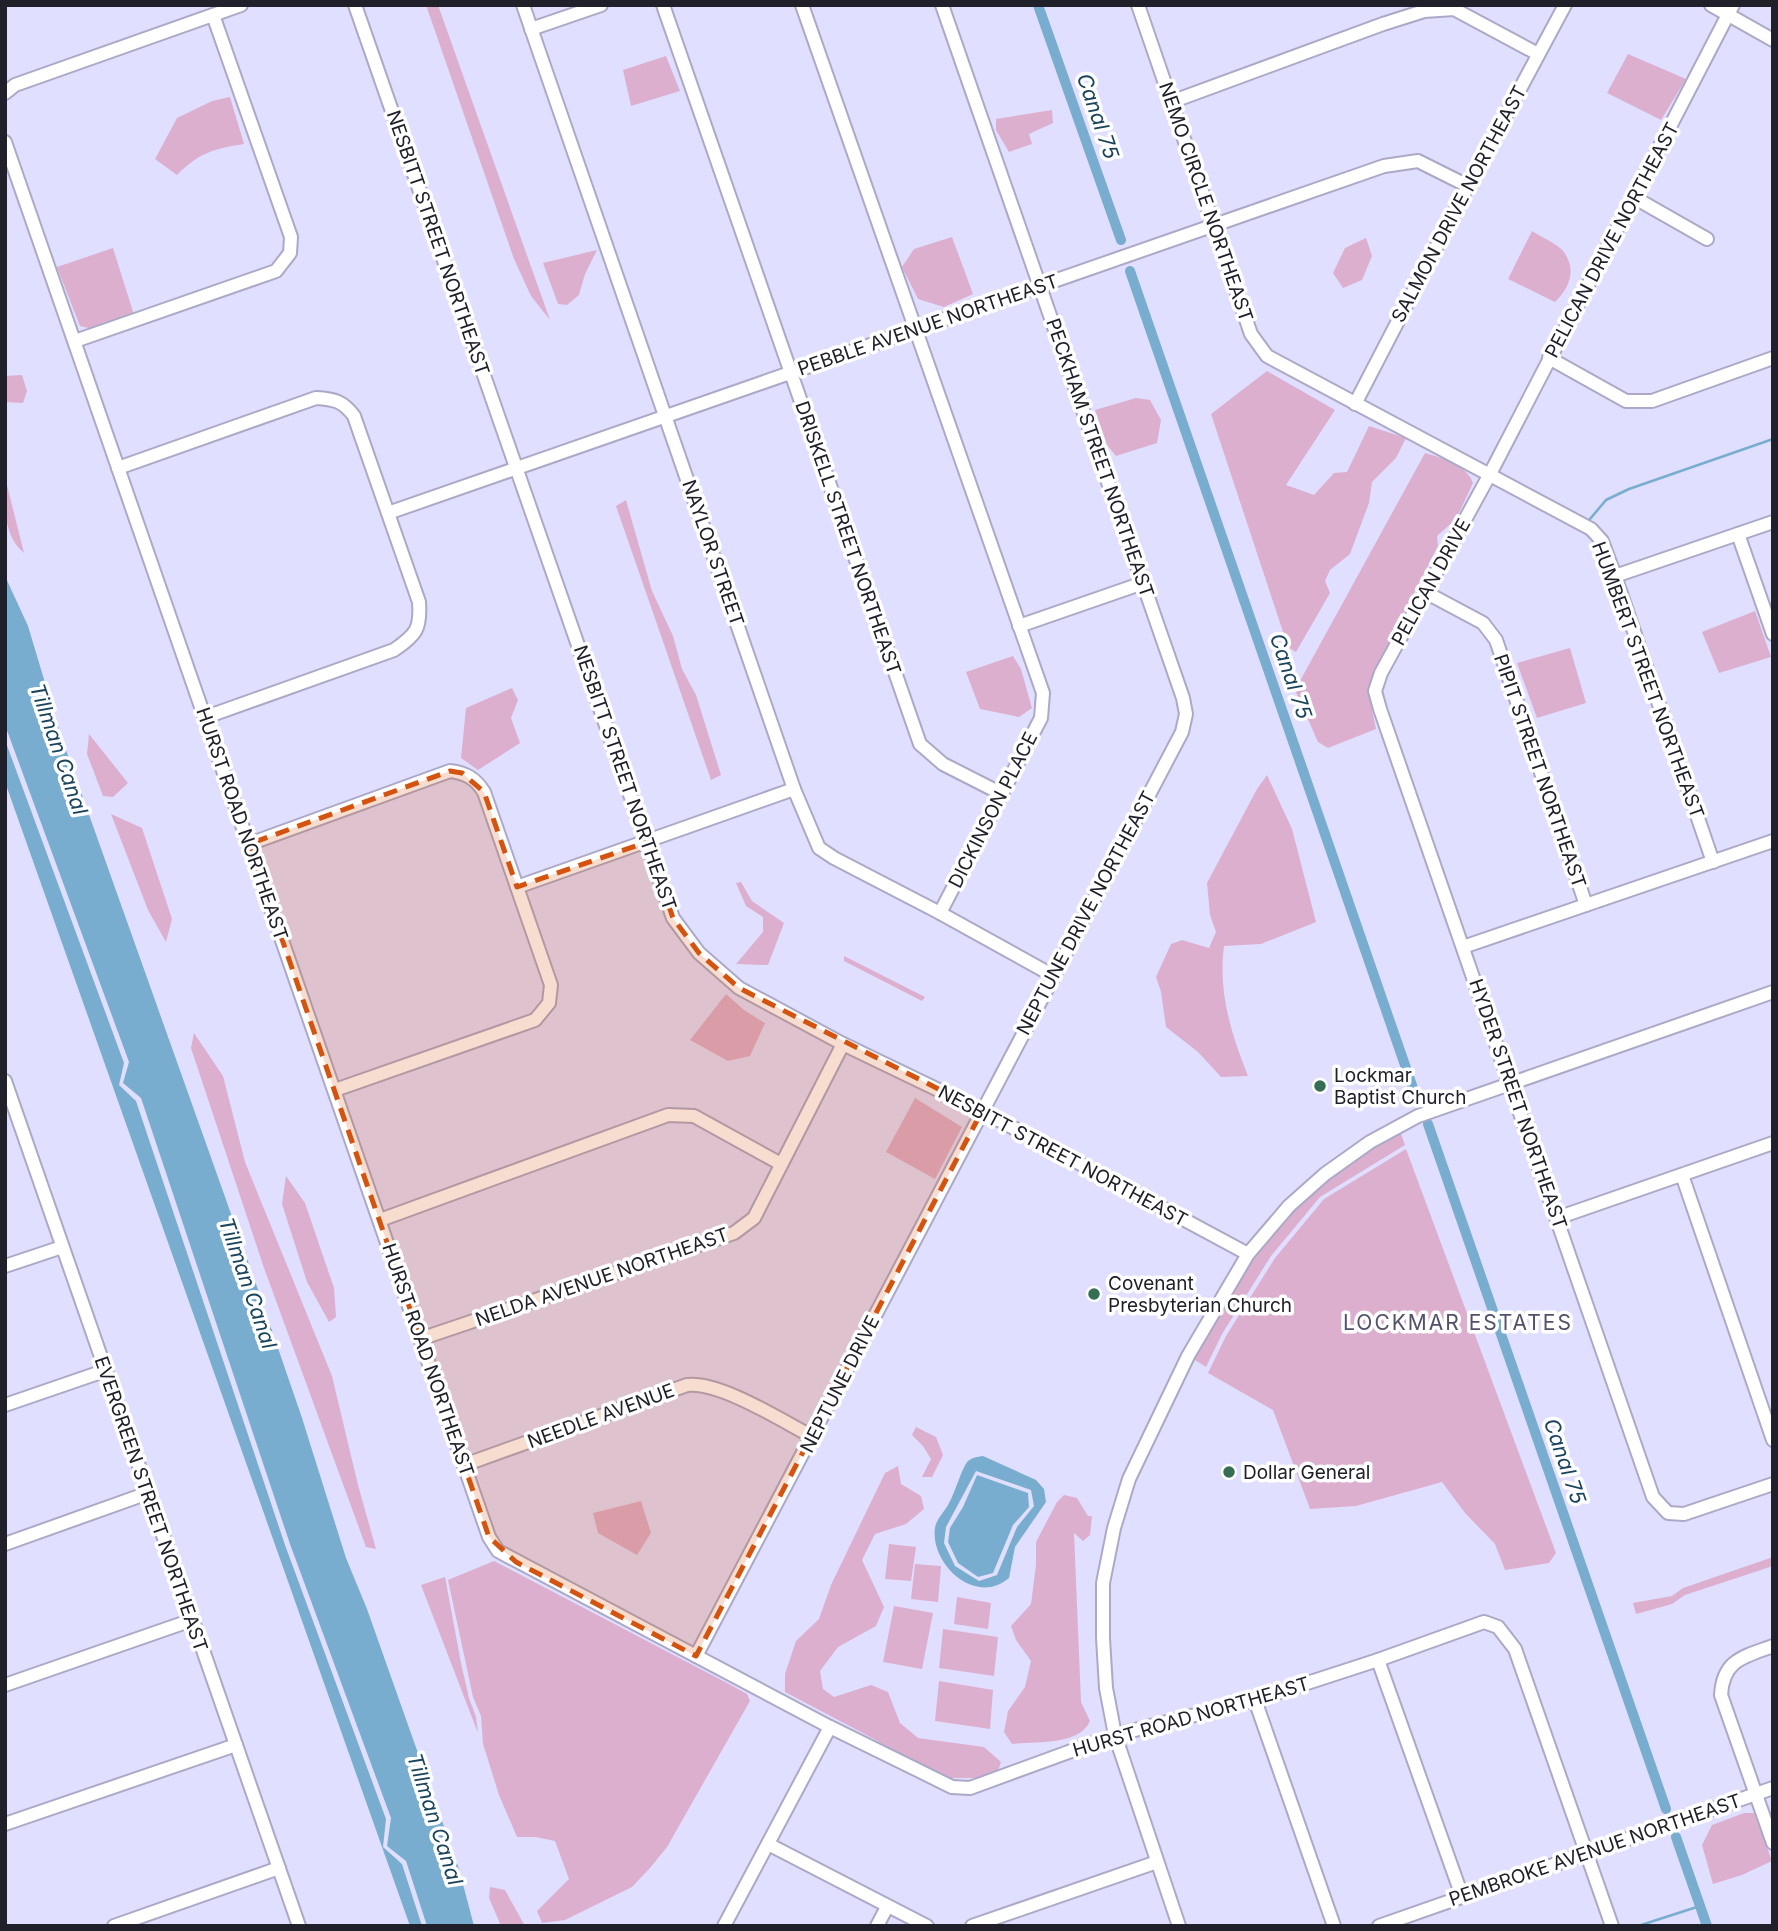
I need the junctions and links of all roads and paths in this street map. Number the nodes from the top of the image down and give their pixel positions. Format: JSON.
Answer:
{"nodes":[{"id":1,"x":241,"y":5,"type":"edge"},
{"id":2,"x":355,"y":5,"type":"edge"},
{"id":3,"x":523,"y":5,"type":"edge"},
{"id":4,"x":601,"y":5,"type":"edge"},
{"id":5,"x":663,"y":5,"type":"edge"},
{"id":6,"x":802,"y":5,"type":"edge"},
{"id":7,"x":942,"y":5,"type":"edge"},
{"id":8,"x":1138,"y":5,"type":"edge"},
{"id":9,"x":1565,"y":5,"type":"edge"},
{"id":10,"x":1712,"y":5,"type":"edge"},
{"id":11,"x":1731,"y":10,"type":"edge"},
{"id":12,"x":213,"y":15,"type":"junction"},
{"id":13,"x":531,"y":29,"type":"junction"},
{"id":14,"x":1773,"y":40,"type":"edge"},
{"id":15,"x":1538,"y":54,"type":"junction"},
{"id":16,"x":5,"y":93,"type":"edge"},
{"id":17,"x":1171,"y":102,"type":"junction"},
{"id":18,"x":5,"y":142,"type":"edge"},
{"id":19,"x":1468,"y":186,"type":"junction"},
{"id":20,"x":1635,"y":198,"type":"junction"},
{"id":21,"x":1214,"y":225,"type":"junction"},
{"id":22,"x":1707,"y":239,"type":"dead end"},
{"id":23,"x":1040,"y":286,"type":"junction"},
{"id":24,"x":916,"y":329,"type":"junction"},
{"id":25,"x":75,"y":341,"type":"junction"},
{"id":26,"x":1549,"y":358,"type":"junction"},
{"id":27,"x":1773,"y":358,"type":"edge"},
{"id":28,"x":790,"y":373,"type":"junction"},
{"id":29,"x":1355,"y":404,"type":"junction"},
{"id":30,"x":666,"y":416,"type":"junction"},
{"id":31,"x":118,"y":468,"type":"junction"},
{"id":32,"x":517,"y":468,"type":"junction"},
{"id":33,"x":1490,"y":474,"type":"junction"},
{"id":34,"x":388,"y":513,"type":"junction"},
{"id":35,"x":1773,"y":522,"type":"edge"},
{"id":36,"x":1738,"y":534,"type":"junction"},
{"id":37,"x":1615,"y":576,"type":"junction"},
{"id":38,"x":1143,"y":583,"type":"junction"},
{"id":39,"x":1425,"y":592,"type":"junction"},
{"id":40,"x":1019,"y":626,"type":"junction"},
{"id":41,"x":1773,"y":634,"type":"edge"},
{"id":42,"x":1375,"y":691,"type":"joint"},
{"id":43,"x":1186,"y":714,"type":"joint"},
{"id":44,"x":205,"y":716,"type":"junction"},
{"id":45,"x":794,"y":789,"type":"junction"},
{"id":46,"x":1000,"y":793,"type":"junction"},
{"id":47,"x":1773,"y":841,"type":"edge"},
{"id":48,"x":647,"y":842,"type":"junction"},
{"id":49,"x":248,"y":844,"type":"junction"},
{"id":50,"x":1713,"y":862,"type":"junction"},
{"id":51,"x":517,"y":887,"type":"junction"},
{"id":52,"x":1586,"y":905,"type":"junction"},
{"id":53,"x":940,"y":913,"type":"junction"},
{"id":54,"x":1463,"y":947,"type":"junction"},
{"id":55,"x":1052,"y":975,"type":"junction"},
{"id":56,"x":1773,"y":992,"type":"edge"},
{"id":57,"x":844,"y":1044,"type":"junction"},
{"id":58,"x":5,"y":1081,"type":"edge"},
{"id":59,"x":1510,"y":1082,"type":"junction"},
{"id":60,"x":335,"y":1090,"type":"junction"},
{"id":61,"x":982,"y":1111,"type":"junction"},
{"id":62,"x":1773,"y":1143,"type":"edge"},
{"id":63,"x":781,"y":1164,"type":"junction"},
{"id":64,"x":1682,"y":1175,"type":"junction"},
{"id":65,"x":1557,"y":1218,"type":"junction"},
{"id":66,"x":380,"y":1220,"type":"junction"},
{"id":67,"x":62,"y":1247,"type":"junction"},
{"id":68,"x":1248,"y":1254,"type":"junction"},
{"id":69,"x":5,"y":1266,"type":"edge"},
{"id":70,"x":420,"y":1339,"type":"junction"},
{"id":71,"x":104,"y":1371,"type":"junction"},
{"id":72,"x":5,"y":1405,"type":"edge"},
{"id":73,"x":813,"y":1437,"type":"junction"},
{"id":74,"x":1773,"y":1440,"type":"edge"},
{"id":75,"x":464,"y":1465,"type":"junction"},
{"id":76,"x":1773,"y":1484,"type":"edge"},
{"id":77,"x":148,"y":1493,"type":"junction"},
{"id":78,"x":5,"y":1544,"type":"edge"},
{"id":79,"x":192,"y":1620,"type":"junction"},
{"id":80,"x":1773,"y":1646,"type":"edge"},
{"id":81,"x":696,"y":1656,"type":"junction"},
{"id":82,"x":1378,"y":1660,"type":"junction"},
{"id":83,"x":5,"y":1685,"type":"edge"},
{"id":84,"x":1255,"y":1700,"type":"junction"},
{"id":85,"x":830,"y":1727,"type":"junction"},
{"id":86,"x":1115,"y":1735,"type":"junction"},
{"id":87,"x":236,"y":1745,"type":"junction"},
{"id":88,"x":1773,"y":1788,"type":"edge"},
{"id":89,"x":1755,"y":1794,"type":"junction"},
{"id":90,"x":5,"y":1824,"type":"edge"},
{"id":91,"x":768,"y":1843,"type":"junction"},
{"id":92,"x":1773,"y":1843,"type":"edge"},
{"id":93,"x":1586,"y":1853,"type":"junction"},
{"id":94,"x":1157,"y":1862,"type":"junction"},
{"id":95,"x":279,"y":1868,"type":"junction"},
{"id":96,"x":1462,"y":1896,"type":"junction"},
{"id":97,"x":887,"y":1907,"type":"junction"},
{"id":98,"x":114,"y":1926,"type":"edge"},
{"id":99,"x":299,"y":1926,"type":"edge"},
{"id":100,"x":724,"y":1926,"type":"edge"},
{"id":101,"x":877,"y":1926,"type":"edge"},
{"id":102,"x":927,"y":1926,"type":"edge"},
{"id":103,"x":972,"y":1926,"type":"edge"},
{"id":104,"x":1179,"y":1926,"type":"edge"},
{"id":105,"x":1334,"y":1926,"type":"edge"},
{"id":106,"x":1379,"y":1926,"type":"edge"},
{"id":107,"x":1612,"y":1926,"type":"edge"}],
"edges":[{"from":1,"to":12,"type":"street"},
{"from":2,"to":32,"type":"street","name":"NESBITT STREET NORTHEAST"},
{"from":3,"to":13,"type":"street","name":"NAYLOR STREET"},
{"from":4,"to":13,"type":"street"},
{"from":5,"to":28,"type":"street","name":"DRISKELL STREET NORTHEAST"},
{"from":6,"to":24,"type":"street","name":"DICKINSON PLACE"},
{"from":7,"to":23,"type":"street","name":"PECKHAM STREET NORTHEAST"},
{"from":8,"to":17,"type":"street","name":"NEMO CIRCLE NORTHEAST"},
{"from":9,"to":15,"type":"street","name":"SALMON DRIVE NORTHEAST"},
{"from":10,"to":11,"type":"street"},
{"from":11,"to":14,"type":"street"},
{"from":11,"to":20,"type":"street","name":"PELICAN DRIVE NORTHEAST"},
{"from":12,"to":16,"type":"street"},
{"from":12,"to":25,"type":"street"},
{"from":13,"to":30,"type":"street","name":"NAYLOR STREET"},
{"from":15,"to":17,"type":"street"},
{"from":15,"to":19,"type":"street","name":"SALMON DRIVE NORTHEAST"},
{"from":17,"to":21,"type":"street","name":"NEMO CIRCLE NORTHEAST"},
{"from":18,"to":25,"type":"street","name":"HURST ROAD NORTHEAST"},
{"from":19,"to":21,"type":"street","name":"PEBBLE AVENUE NORTHEAST"},
{"from":19,"to":29,"type":"street","name":"SALMON DRIVE NORTHEAST"},
{"from":20,"to":22,"type":"street"},
{"from":20,"to":26,"type":"street","name":"PELICAN DRIVE NORTHEAST"},
{"from":21,"to":23,"type":"street","name":"PEBBLE AVENUE NORTHEAST"},
{"from":21,"to":29,"type":"street","name":"NEMO CIRCLE NORTHEAST"},
{"from":23,"to":24,"type":"street","name":"PEBBLE AVENUE NORTHEAST"},
{"from":23,"to":38,"type":"street","name":"PECKHAM STREET NORTHEAST"},
{"from":24,"to":28,"type":"street","name":"PEBBLE AVENUE NORTHEAST"},
{"from":24,"to":40,"type":"street","name":"DICKINSON PLACE"},
{"from":25,"to":31,"type":"street","name":"HURST ROAD NORTHEAST"},
{"from":26,"to":27,"type":"street"},
{"from":26,"to":33,"type":"street","name":"PELICAN DRIVE NORTHEAST"},
{"from":28,"to":30,"type":"street","name":"PEBBLE AVENUE NORTHEAST"},
{"from":28,"to":46,"type":"street","name":"DRISKELL STREET NORTHEAST"},
{"from":29,"to":33,"type":"street","name":"NEMO CIRCLE NORTHEAST"},
{"from":30,"to":32,"type":"street","name":"PEBBLE AVENUE NORTHEAST"},
{"from":30,"to":45,"type":"street","name":"NAYLOR STREET"},
{"from":31,"to":34,"type":"street"},
{"from":31,"to":44,"type":"street","name":"HURST ROAD NORTHEAST"},
{"from":32,"to":34,"type":"street","name":"PEBBLE AVENUE NORTHEAST"},
{"from":32,"to":48,"type":"street","name":"NESBITT STREET NORTHEAST"},
{"from":33,"to":37,"type":"street","name":"HUMBERT STREET NORTHEAST"},
{"from":33,"to":39,"type":"street","name":"PELICAN DRIVE"},
{"from":34,"to":44,"type":"street"},
{"from":35,"to":36,"type":"street"},
{"from":36,"to":37,"type":"street"},
{"from":36,"to":41,"type":"street"},
{"from":37,"to":50,"type":"street","name":"HUMBERT STREET NORTHEAST"},
{"from":38,"to":40,"type":"street"},
{"from":38,"to":43,"type":"street","name":"PECKHAM STREET NORTHEAST"},
{"from":39,"to":42,"type":"street","name":"PELICAN DRIVE"},
{"from":39,"to":52,"type":"street","name":"PIPIT STREET NORTHEAST"},
{"from":40,"to":46,"type":"street","name":"DICKINSON PLACE"},
{"from":42,"to":54,"type":"street","name":"HYDER STREET NORTHEAST"},
{"from":43,"to":55,"type":"street","name":"NEPTUNE DRIVE NORTHEAST"},
{"from":44,"to":49,"type":"street","name":"HURST ROAD NORTHEAST"},
{"from":45,"to":48,"type":"street"},
{"from":45,"to":53,"type":"street","name":"NAYLOR STREET"},
{"from":46,"to":53,"type":"street","name":"DICKINSON PLACE"},
{"from":47,"to":50,"type":"street"},
{"from":48,"to":51,"type":"street"},
{"from":48,"to":57,"type":"street","name":"NESBITT STREET NORTHEAST"},
{"from":49,"to":51,"type":"street"},
{"from":49,"to":60,"type":"street","name":"HURST ROAD NORTHEAST"},
{"from":50,"to":52,"type":"street"},
{"from":51,"to":60,"type":"street"},
{"from":52,"to":54,"type":"street"},
{"from":53,"to":55,"type":"street","name":"NAYLOR STREET"},
{"from":54,"to":59,"type":"street","name":"HYDER STREET NORTHEAST"},
{"from":55,"to":61,"type":"street","name":"NEPTUNE DRIVE NORTHEAST"},
{"from":56,"to":59,"type":"street"},
{"from":57,"to":61,"type":"street","name":"NESBITT STREET NORTHEAST"},
{"from":57,"to":63,"type":"street","name":"NELDA AVENUE NORTHEAST"},
{"from":58,"to":67,"type":"street","name":"EVERGREEN STREET NORTHEAST"},
{"from":59,"to":65,"type":"street","name":"HYDER STREET NORTHEAST"},
{"from":59,"to":68,"type":"street"},
{"from":60,"to":66,"type":"street","name":"HURST ROAD NORTHEAST"},
{"from":61,"to":68,"type":"street","name":"NESBITT STREET NORTHEAST"},
{"from":61,"to":73,"type":"street","name":"NEPTUNE DRIVE"},
{"from":62,"to":64,"type":"street"},
{"from":63,"to":66,"type":"street"},
{"from":63,"to":70,"type":"street","name":"NELDA AVENUE NORTHEAST"},
{"from":64,"to":65,"type":"street"},
{"from":64,"to":74,"type":"street"},
{"from":65,"to":76,"type":"street","name":"HYDER STREET NORTHEAST"},
{"from":66,"to":70,"type":"street","name":"HURST ROAD NORTHEAST"},
{"from":67,"to":69,"type":"street"},
{"from":67,"to":71,"type":"street","name":"EVERGREEN STREET NORTHEAST"},
{"from":68,"to":86,"type":"street"},
{"from":70,"to":75,"type":"street","name":"HURST ROAD NORTHEAST"},
{"from":71,"to":72,"type":"street"},
{"from":71,"to":77,"type":"street","name":"EVERGREEN STREET NORTHEAST"},
{"from":73,"to":75,"type":"street","name":"NEEDLE AVENUE"},
{"from":73,"to":81,"type":"street","name":"NEPTUNE DRIVE"},
{"from":75,"to":81,"type":"street","name":"HURST ROAD NORTHEAST"},
{"from":77,"to":78,"type":"street"},
{"from":77,"to":79,"type":"street","name":"EVERGREEN STREET NORTHEAST"},
{"from":79,"to":83,"type":"street"},
{"from":79,"to":87,"type":"street","name":"EVERGREEN STREET NORTHEAST"},
{"from":80,"to":89,"type":"street"},
{"from":81,"to":85,"type":"street","name":"HURST ROAD NORTHEAST"},
{"from":82,"to":84,"type":"street","name":"HURST ROAD NORTHEAST"},
{"from":82,"to":93,"type":"street","name":"HURST ROAD NORTHEAST"},
{"from":82,"to":96,"type":"street"},
{"from":84,"to":86,"type":"street","name":"HURST ROAD NORTHEAST"},
{"from":84,"to":105,"type":"street"},
{"from":85,"to":86,"type":"street","name":"HURST ROAD NORTHEAST"},
{"from":85,"to":91,"type":"street"},
{"from":86,"to":94,"type":"street"},
{"from":87,"to":90,"type":"street"},
{"from":87,"to":95,"type":"street","name":"EVERGREEN STREET NORTHEAST"},
{"from":88,"to":89,"type":"street","name":"PEMBROKE AVENUE NORTHEAST"},
{"from":89,"to":92,"type":"street"},
{"from":89,"to":93,"type":"street","name":"PEMBROKE AVENUE NORTHEAST"},
{"from":91,"to":97,"type":"street"},
{"from":91,"to":100,"type":"street"},
{"from":93,"to":96,"type":"street","name":"PEMBROKE AVENUE NORTHEAST"},
{"from":93,"to":107,"type":"street"},
{"from":94,"to":103,"type":"street"},
{"from":94,"to":104,"type":"street"},
{"from":95,"to":98,"type":"street"},
{"from":95,"to":99,"type":"street","name":"EVERGREEN STREET NORTHEAST"},
{"from":96,"to":106,"type":"street","name":"PEMBROKE AVENUE NORTHEAST"},
{"from":97,"to":101,"type":"street"},
{"from":97,"to":102,"type":"street"}]}
